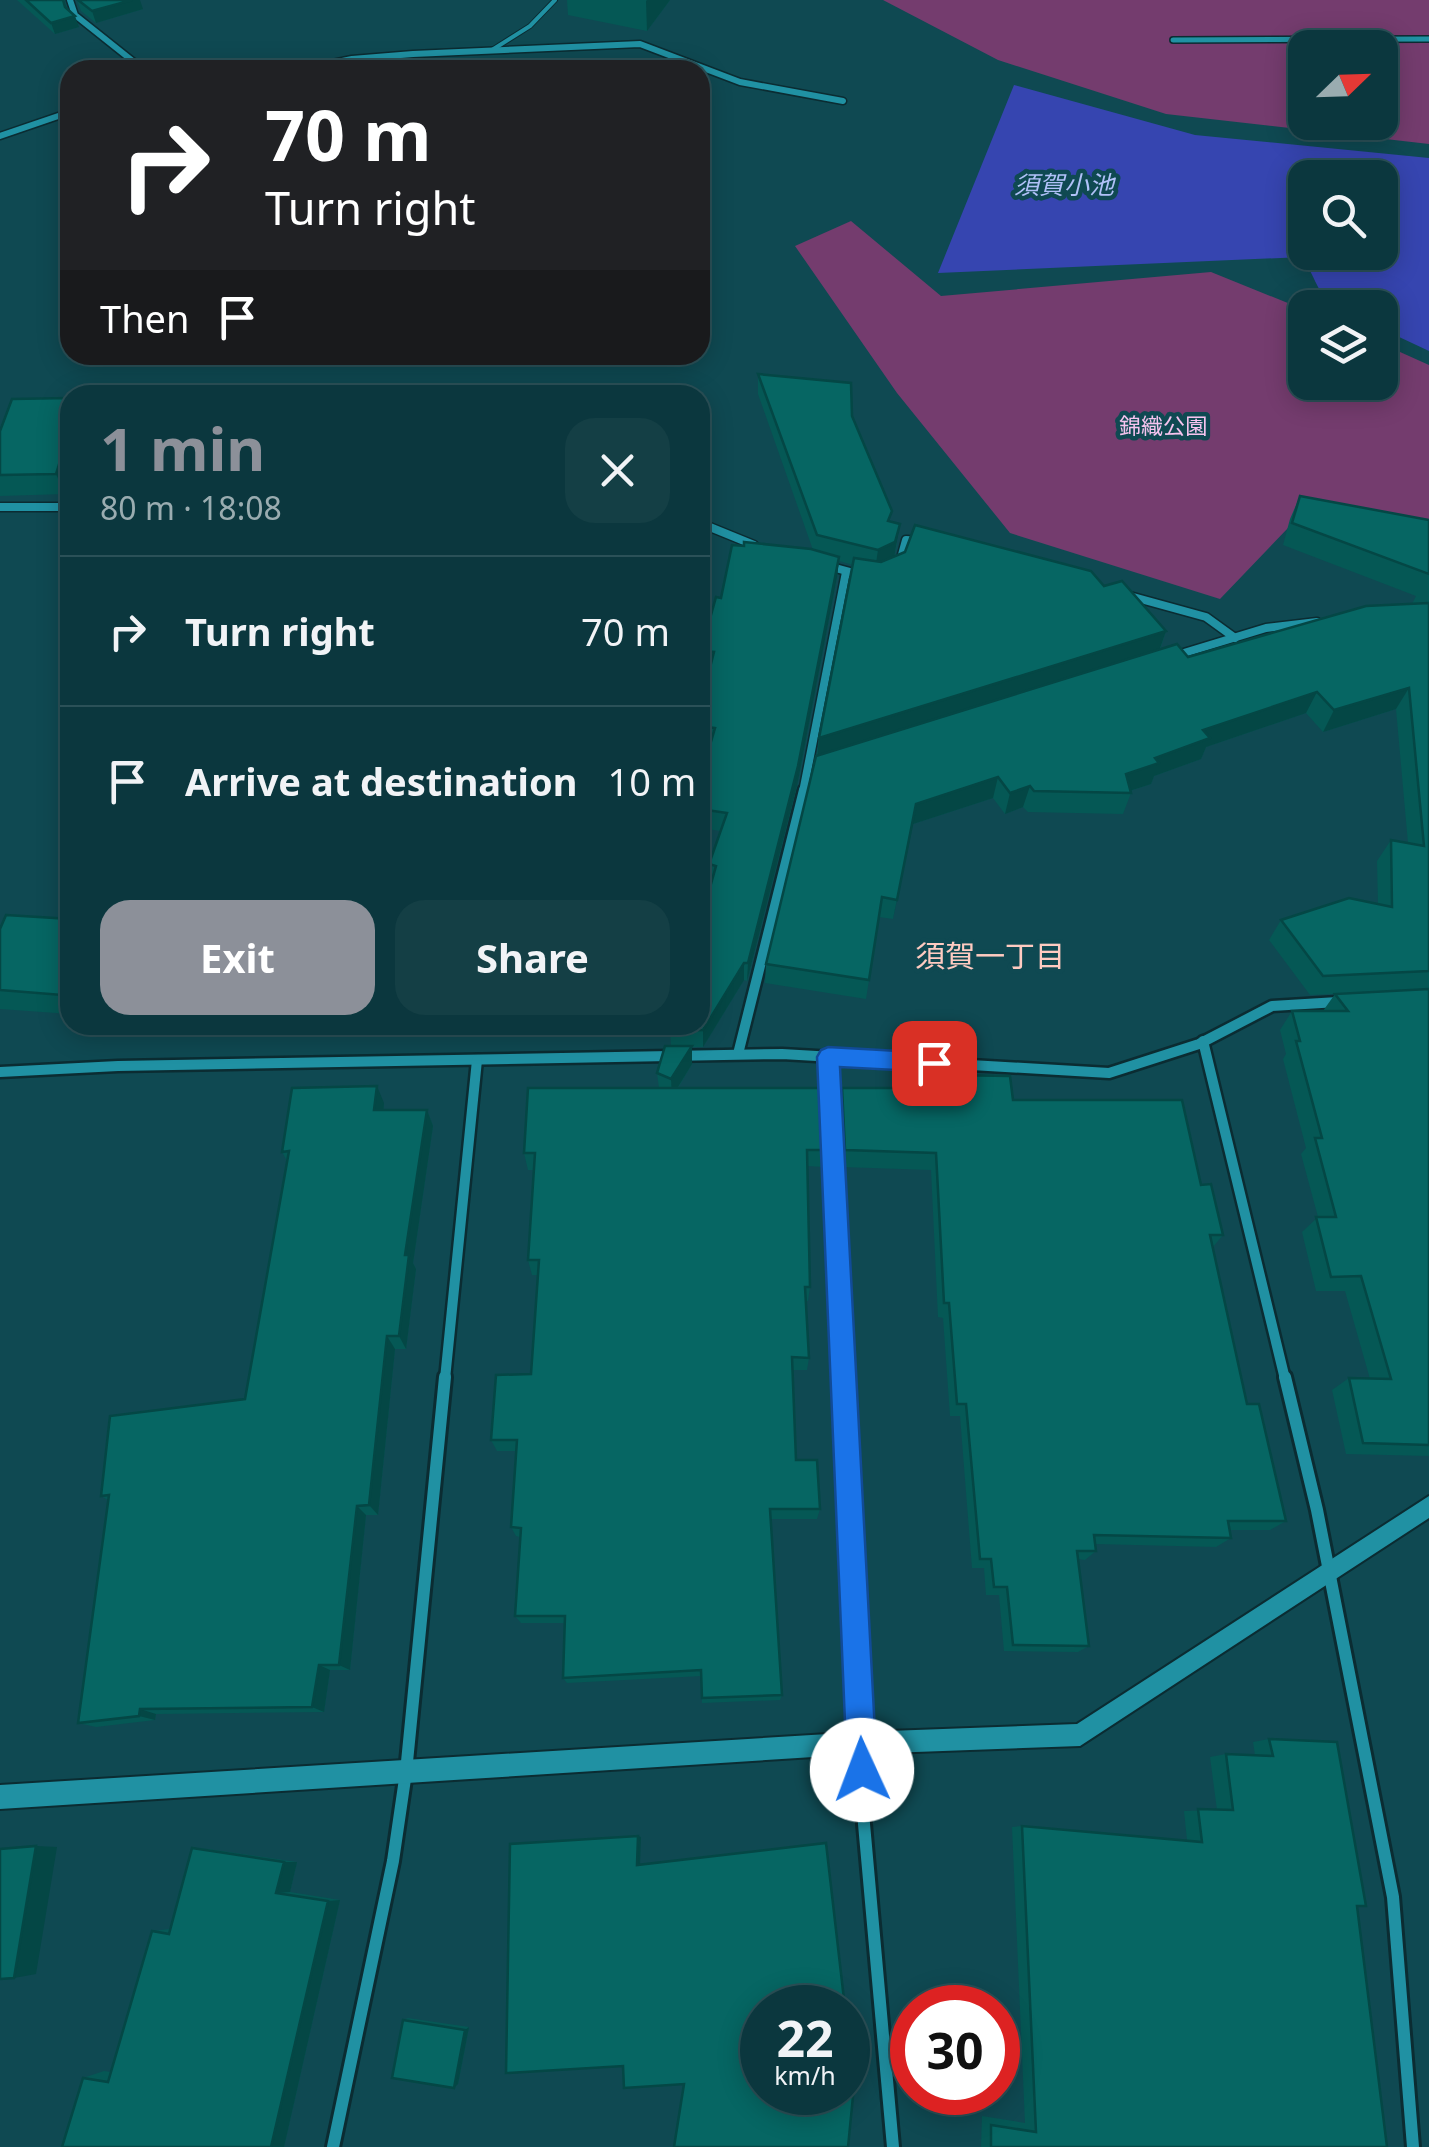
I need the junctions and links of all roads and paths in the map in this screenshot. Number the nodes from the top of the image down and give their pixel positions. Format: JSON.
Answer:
{"nodes":[{"id":1,"x":70,"y":0,"type":"edge"},
{"id":2,"x":554,"y":0,"type":"edge"},
{"id":3,"x":1174,"y":40,"type":"dead end"},
{"id":4,"x":1429,"y":40,"type":"edge"},
{"id":5,"x":492,"y":50,"type":"junction"},
{"id":6,"x":132,"y":60,"type":"edge"},
{"id":7,"x":347,"y":60,"type":"edge"},
{"id":8,"x":682,"y":60,"type":"edge"},
{"id":9,"x":710,"y":71,"type":"edge"},
{"id":10,"x":842,"y":101,"type":"dead end"},
{"id":11,"x":60,"y":115,"type":"edge"},
{"id":12,"x":0,"y":136,"type":"edge"},
{"id":13,"x":60,"y":506,"type":"edge"},
{"id":14,"x":0,"y":507,"type":"edge"},
{"id":15,"x":710,"y":529,"type":"edge"},
{"id":16,"x":924,"y":542,"type":"edge"},
{"id":17,"x":764,"y":548,"type":"edge"},
{"id":18,"x":814,"y":561,"type":"edge"},
{"id":19,"x":846,"y":572,"type":"junction"},
{"id":20,"x":887,"y":573,"type":"edge"},
{"id":21,"x":876,"y":578,"type":"edge"},
{"id":22,"x":1112,"y":591,"type":"edge"},
{"id":23,"x":1336,"y":621,"type":"edge"},
{"id":24,"x":1235,"y":638,"type":"junction"},
{"id":25,"x":1167,"y":658,"type":"edge"},
{"id":26,"x":828,"y":764,"type":"edge"},
{"id":27,"x":810,"y":770,"type":"junction"},
{"id":28,"x":1350,"y":1002,"type":"edge"},
{"id":29,"x":1203,"y":1041,"type":"junction"},
{"id":30,"x":738,"y":1054,"type":"junction"},
{"id":31,"x":828,"y":1057,"type":"junction"},
{"id":32,"x":477,"y":1060,"type":"junction"},
{"id":33,"x":0,"y":1072,"type":"edge"},
{"id":34,"x":1429,"y":1506,"type":"edge"},
{"id":35,"x":1328,"y":1569,"type":"junction"},
{"id":36,"x":861,"y":1743,"type":"junction"},
{"id":37,"x":406,"y":1772,"type":"junction"},
{"id":38,"x":0,"y":1797,"type":"edge"},
{"id":39,"x":333,"y":2147,"type":"edge"},
{"id":40,"x":893,"y":2147,"type":"edge"},
{"id":41,"x":1413,"y":2147,"type":"edge"}],
"edges":[{"from":1,"to":6,"type":"street"},
{"from":2,"to":5,"type":"lane"},
{"from":3,"to":4,"type":"street"},
{"from":5,"to":7,"type":"street"},
{"from":5,"to":8,"type":"street"},
{"from":9,"to":10,"type":"street"},
{"from":11,"to":12,"type":"street"},
{"from":13,"to":14,"type":"street"},
{"from":15,"to":17,"type":"street"},
{"from":16,"to":20,"type":"street"},
{"from":18,"to":19,"type":"street"},
{"from":19,"to":21,"type":"street"},
{"from":19,"to":27,"type":"street"},
{"from":22,"to":24,"type":"street"},
{"from":23,"to":24,"type":"street"},
{"from":24,"to":25,"type":"street"},
{"from":26,"to":27,"type":"street"},
{"from":27,"to":30,"type":"street"},
{"from":28,"to":29,"type":"street"},
{"from":29,"to":31,"type":"street"},
{"from":29,"to":35,"type":"street"},
{"from":30,"to":31,"type":"street"},
{"from":30,"to":32,"type":"street"},
{"from":31,"to":36,"type":"street"},
{"from":32,"to":33,"type":"street"},
{"from":32,"to":37,"type":"street"},
{"from":34,"to":35,"type":"street"},
{"from":35,"to":36,"type":"street"},
{"from":35,"to":41,"type":"street"},
{"from":36,"to":37,"type":"street"},
{"from":36,"to":40,"type":"street"},
{"from":37,"to":38,"type":"street"},
{"from":37,"to":39,"type":"street"}]}
